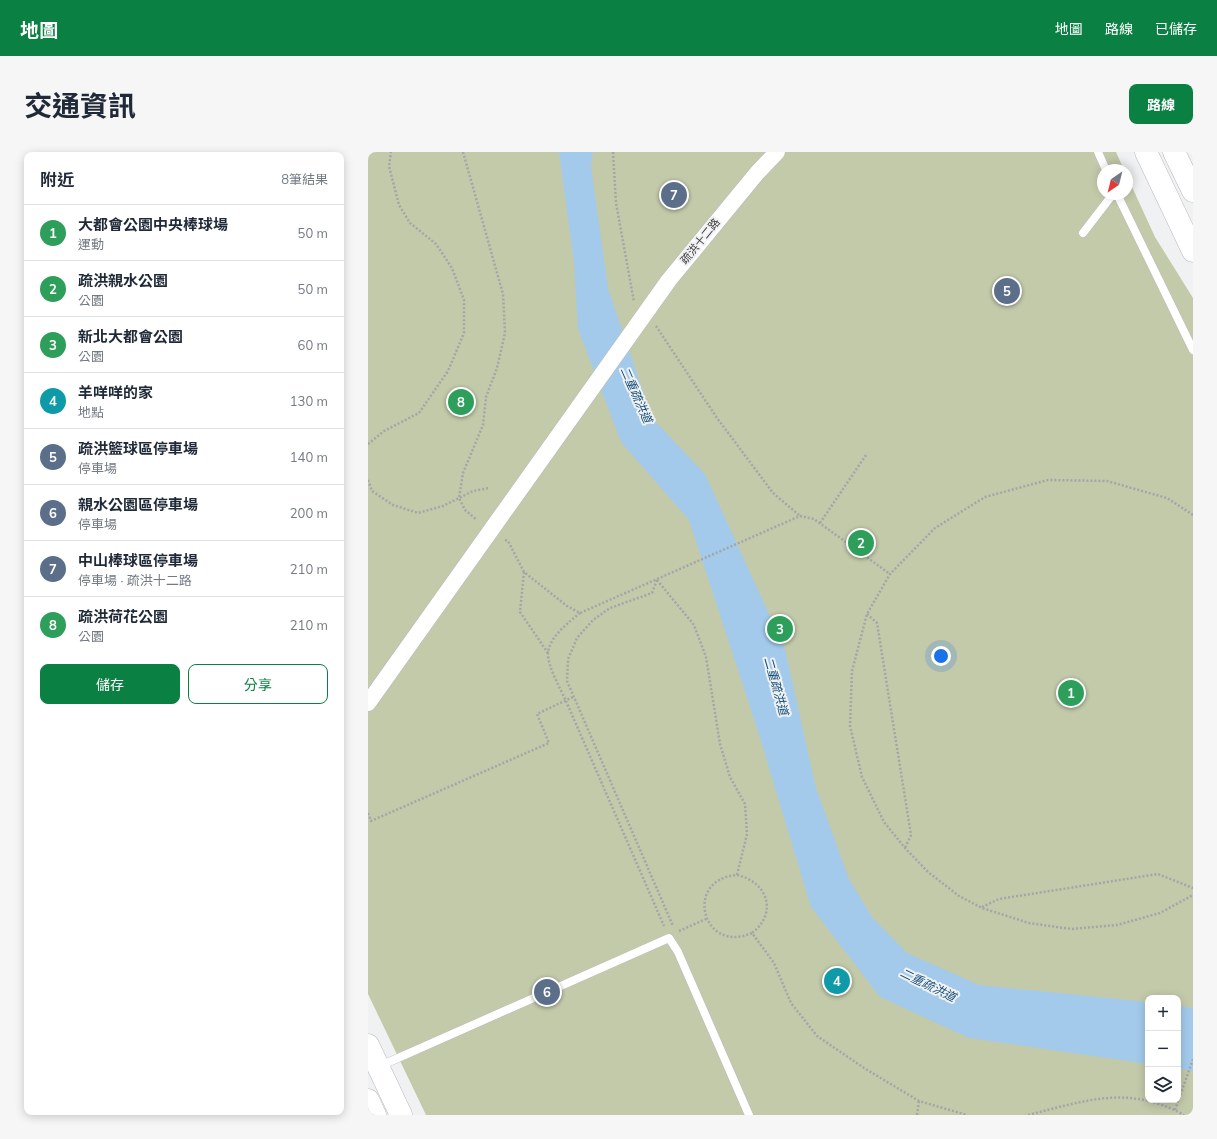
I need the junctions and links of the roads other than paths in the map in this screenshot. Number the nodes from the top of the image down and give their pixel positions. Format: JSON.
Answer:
{"nodes":[{"id":1,"x":777,"y":152,"type":"edge"},
{"id":2,"x":1098,"y":152,"type":"edge"},
{"id":3,"x":1146,"y":152,"type":"edge"},
{"id":4,"x":1174,"y":152,"type":"edge"},
{"id":5,"x":1103,"y":164,"type":"edge"},
{"id":6,"x":1193,"y":191,"type":"edge"},
{"id":7,"x":1108,"y":200,"type":"edge"},
{"id":8,"x":1120,"y":200,"type":"edge"},
{"id":9,"x":1083,"y":233,"type":"dead end"},
{"id":10,"x":1193,"y":251,"type":"edge"},
{"id":11,"x":1193,"y":350,"type":"edge"},
{"id":12,"x":368,"y":703,"type":"edge"},
{"id":13,"x":368,"y":1045,"type":"edge"},
{"id":14,"x":378,"y":1067,"type":"junction"},
{"id":15,"x":368,"y":1100,"type":"edge"},
{"id":16,"x":375,"y":1115,"type":"edge"},
{"id":17,"x":401,"y":1115,"type":"edge"},
{"id":18,"x":749,"y":1115,"type":"edge"}],
"edges":[{"from":1,"to":12,"type":"street","name":"疏洪十二路"},
{"from":2,"to":5,"type":"lane"},
{"from":3,"to":10,"type":"main road"},
{"from":4,"to":6,"type":"main road"},
{"from":7,"to":9,"type":"lane"},
{"from":8,"to":11,"type":"lane"},
{"from":13,"to":14,"type":"main road"},
{"from":14,"to":17,"type":"main road"},
{"from":14,"to":18,"type":"lane"},
{"from":15,"to":16,"type":"main road"}]}
